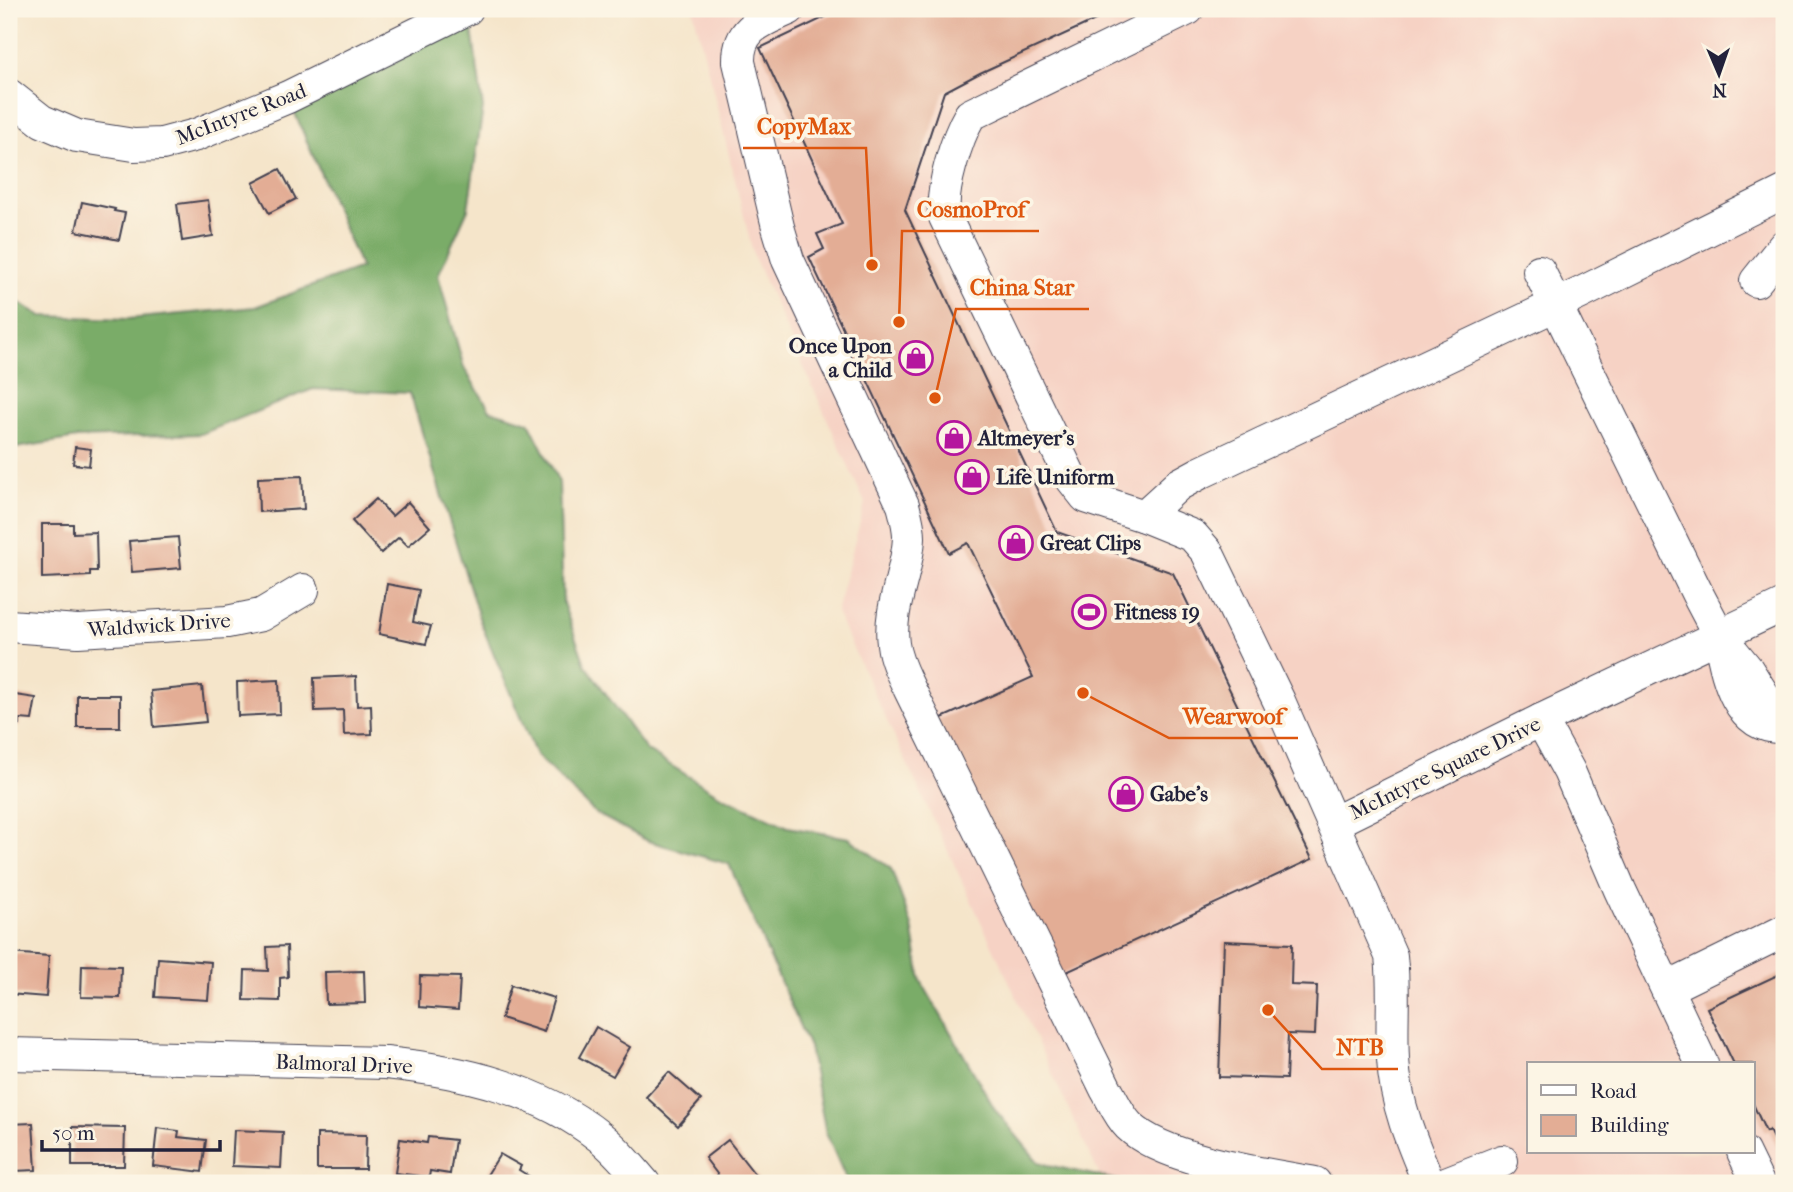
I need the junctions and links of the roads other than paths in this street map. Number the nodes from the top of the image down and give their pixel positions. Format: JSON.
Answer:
{"nodes":[{"id":1,"x":467,"y":9,"type":"edge"},
{"id":2,"x":789,"y":9,"type":"edge"},
{"id":3,"x":1188,"y":9,"type":"edge"},
{"id":4,"x":9,"y":95,"type":"edge"},
{"id":5,"x":1784,"y":192,"type":"edge"},
{"id":6,"x":1784,"y":246,"type":"edge"},
{"id":7,"x":1539,"y":271,"type":"dead end"},
{"id":8,"x":1756,"y":281,"type":"dead end"},
{"id":9,"x":1555,"y":305,"type":"junction"},
{"id":10,"x":1144,"y":516,"type":"junction"},
{"id":11,"x":303,"y":590,"type":"dead end"},
{"id":12,"x":1784,"y":605,"type":"edge"},
{"id":13,"x":9,"y":626,"type":"edge"},
{"id":14,"x":1719,"y":635,"type":"junction"},
{"id":15,"x":1541,"y":720,"type":"junction"},
{"id":16,"x":1784,"y":720,"type":"edge"},
{"id":17,"x":1784,"y":727,"type":"edge"},
{"id":18,"x":1333,"y":823,"type":"junction"},
{"id":19,"x":1776,"y":942,"type":"edge"},
{"id":20,"x":1668,"y":988,"type":"junction"},
{"id":21,"x":9,"y":1054,"type":"edge"},
{"id":22,"x":1701,"y":1062,"type":"edge"},
{"id":23,"x":1744,"y":1154,"type":"edge"},
{"id":24,"x":1502,"y":1161,"type":"dead end"},
{"id":25,"x":644,"y":1183,"type":"edge"},
{"id":26,"x":1315,"y":1183,"type":"edge"},
{"id":27,"x":1429,"y":1183,"type":"edge"},
{"id":28,"x":1446,"y":1183,"type":"edge"},
{"id":29,"x":1758,"y":1183,"type":"edge"}],
"edges":[{"from":1,"to":4,"type":"street","name":"McIntyre Road"},
{"from":2,"to":26,"type":"street"},
{"from":3,"to":10,"type":"street"},
{"from":5,"to":9,"type":"street"},
{"from":6,"to":8,"type":"street"},
{"from":7,"to":9,"type":"street"},
{"from":9,"to":10,"type":"street"},
{"from":9,"to":14,"type":"street"},
{"from":10,"to":18,"type":"street"},
{"from":11,"to":13,"type":"street","name":"Waldwick Drive"},
{"from":12,"to":14,"type":"street","name":"McIntyre Square Drive"},
{"from":14,"to":15,"type":"street","name":"McIntyre Square Drive"},
{"from":14,"to":16,"type":"street"},
{"from":14,"to":17,"type":"street"},
{"from":15,"to":18,"type":"street","name":"McIntyre Square Drive"},
{"from":15,"to":20,"type":"street"},
{"from":18,"to":27,"type":"street","name":"McIntyre Square Drive"},
{"from":19,"to":20,"type":"street"},
{"from":20,"to":22,"type":"street"},
{"from":21,"to":25,"type":"street","name":"Balmoral Drive"},
{"from":23,"to":29,"type":"street"},
{"from":24,"to":28,"type":"street"}]}
